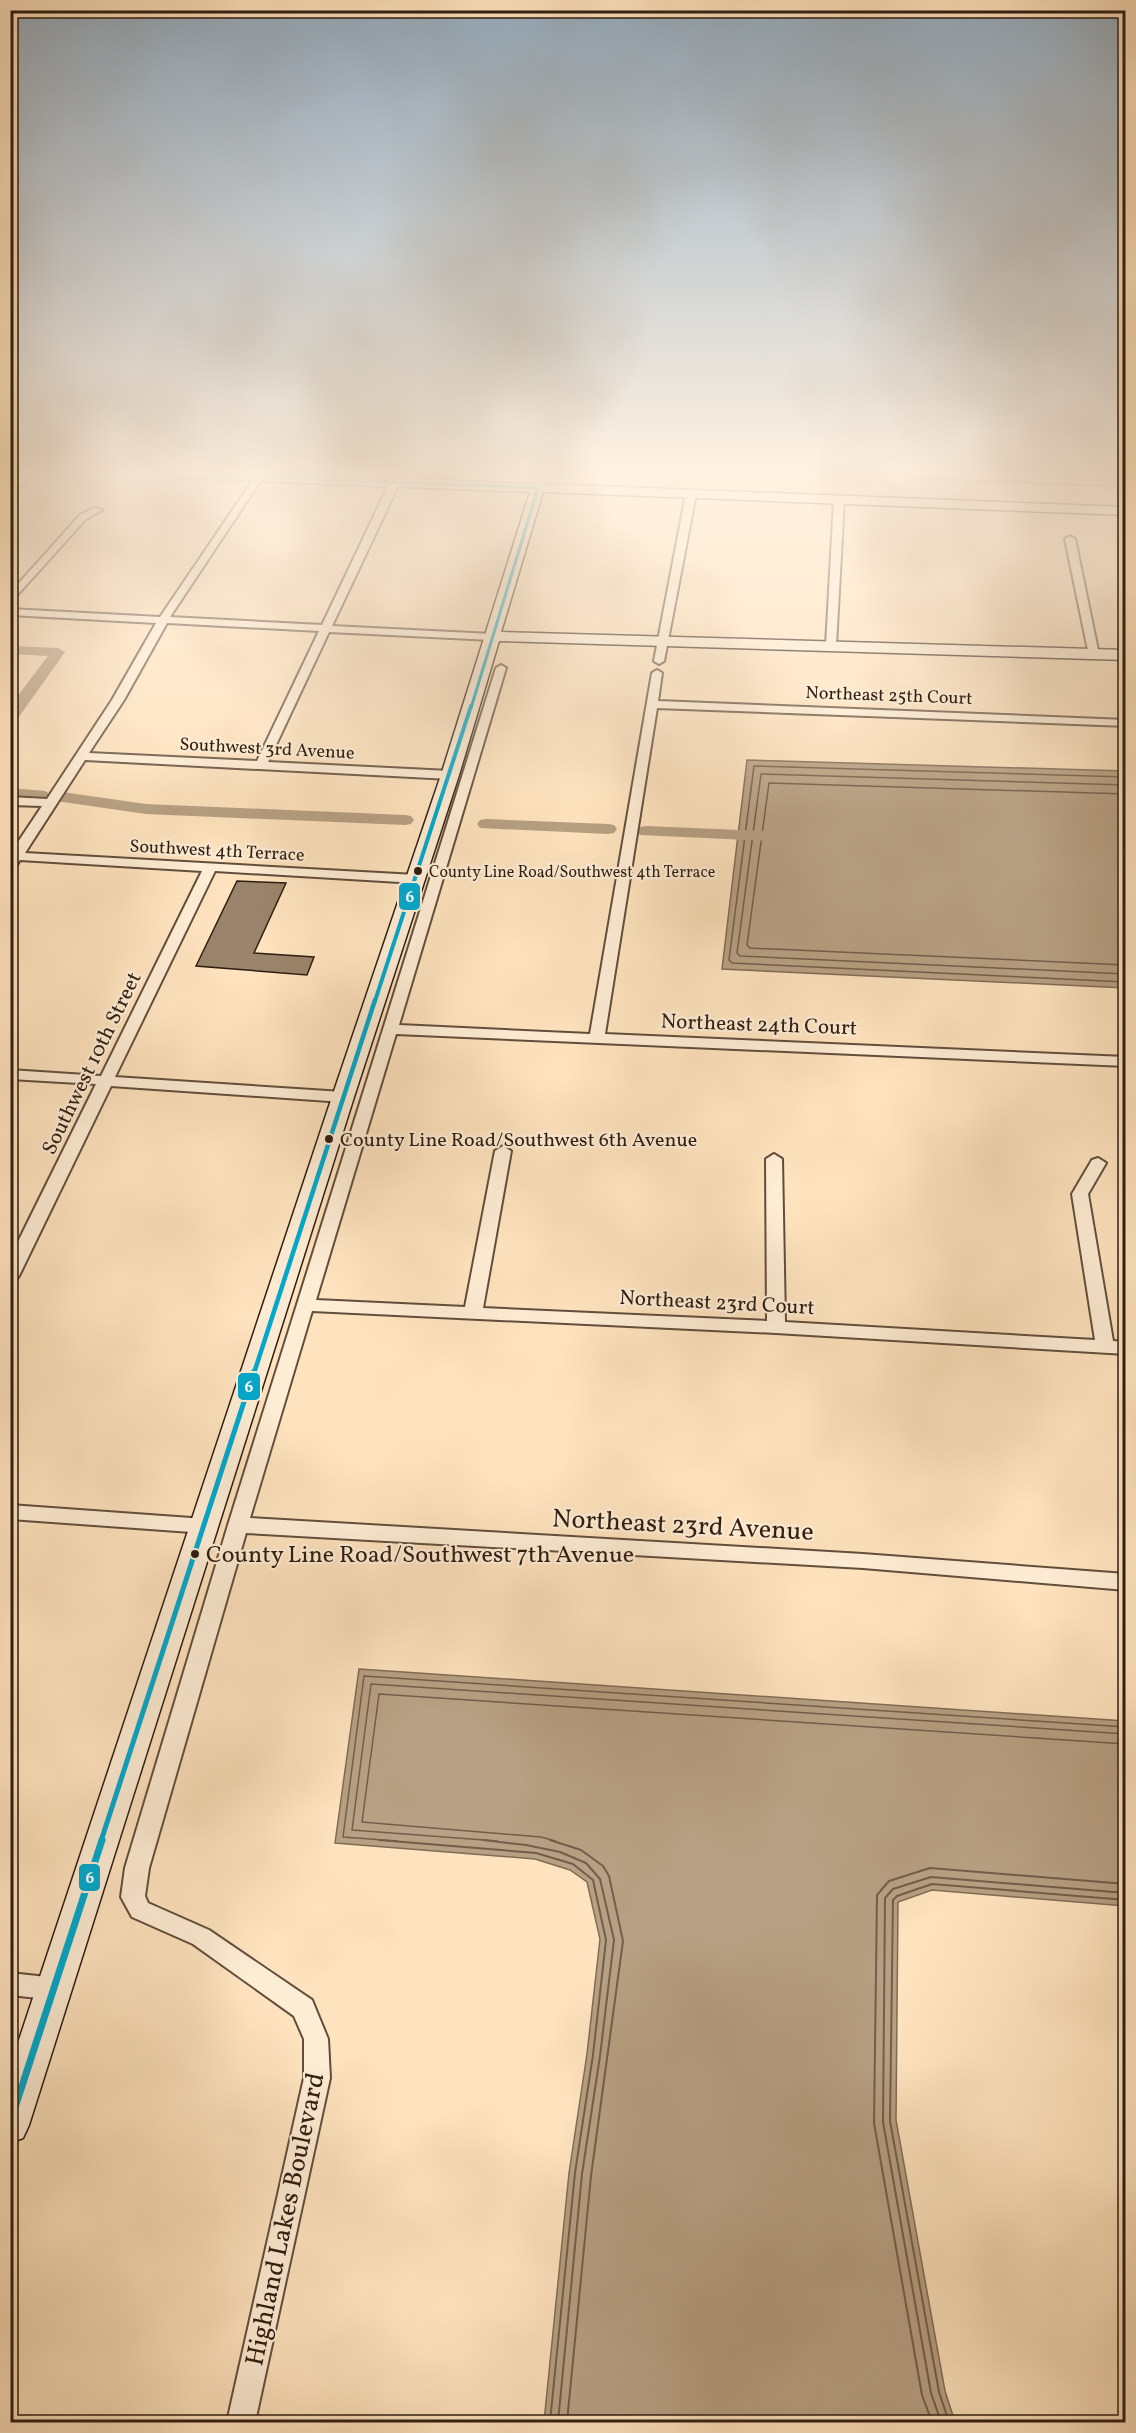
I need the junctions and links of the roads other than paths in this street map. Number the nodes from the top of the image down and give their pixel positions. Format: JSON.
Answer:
{"nodes":[{"id":1,"x":21,"y":588,"type":"edge"},
{"id":2,"x":185,"y":588,"type":"edge"},
{"id":3,"x":344,"y":588,"type":"edge"},
{"id":4,"x":507,"y":588,"type":"edge"},
{"id":5,"x":673,"y":588,"type":"edge"},
{"id":6,"x":834,"y":588,"type":"edge"},
{"id":7,"x":1080,"y":588,"type":"edge"},
{"id":8,"x":10,"y":600,"type":"edge"},
{"id":9,"x":10,"y":612,"type":"edge"},
{"id":10,"x":162,"y":622,"type":"junction"},
{"id":11,"x":324,"y":629,"type":"junction"},
{"id":12,"x":492,"y":637,"type":"junction"},
{"id":13,"x":663,"y":640,"type":"junction"},
{"id":14,"x":831,"y":645,"type":"junction"},
{"id":15,"x":1094,"y":655,"type":"junction"},
{"id":16,"x":1125,"y":656,"type":"edge"},
{"id":17,"x":501,"y":668,"type":"dead end"},
{"id":18,"x":652,"y":704,"type":"junction"},
{"id":19,"x":1125,"y":723,"type":"edge"},
{"id":20,"x":81,"y":756,"type":"junction"},
{"id":21,"x":260,"y":767,"type":"junction"},
{"id":22,"x":450,"y":775,"type":"junction"},
{"id":23,"x":10,"y":801,"type":"edge"},
{"id":24,"x":50,"y":803,"type":"junction"},
{"id":25,"x":14,"y":860,"type":"edge"},
{"id":26,"x":210,"y":868,"type":"junction"},
{"id":27,"x":416,"y":879,"type":"junction"},
{"id":28,"x":391,"y":1029,"type":"junction"},
{"id":29,"x":597,"y":1038,"type":"junction"},
{"id":30,"x":1125,"y":1062,"type":"edge"},
{"id":31,"x":10,"y":1074,"type":"edge"},
{"id":32,"x":106,"y":1081,"type":"junction"},
{"id":33,"x":343,"y":1097,"type":"junction"},
{"id":34,"x":503,"y":1151,"type":"dead end"},
{"id":35,"x":774,"y":1159,"type":"dead end"},
{"id":36,"x":1098,"y":1163,"type":"dead end"},
{"id":37,"x":10,"y":1276,"type":"edge"},
{"id":38,"x":305,"y":1305,"type":"junction"},
{"id":39,"x":473,"y":1313,"type":"junction"},
{"id":40,"x":776,"y":1327,"type":"junction"},
{"id":41,"x":1105,"y":1347,"type":"junction"},
{"id":42,"x":1125,"y":1348,"type":"edge"},
{"id":43,"x":10,"y":1512,"type":"edge"},
{"id":44,"x":238,"y":1525,"type":"junction"},
{"id":45,"x":206,"y":1526,"type":"junction"},
{"id":46,"x":1125,"y":1582,"type":"edge"},
{"id":47,"x":10,"y":1984,"type":"edge"},
{"id":48,"x":56,"y":1989,"type":"junction"},
{"id":49,"x":10,"y":2125,"type":"edge"},
{"id":50,"x":241,"y":2422,"type":"edge"}],
"edges":[{"from":1,"to":8,"type":"street"},
{"from":2,"to":10,"type":"street"},
{"from":3,"to":11,"type":"street"},
{"from":4,"to":12,"type":"street"},
{"from":5,"to":13,"type":"street"},
{"from":6,"to":14,"type":"street"},
{"from":7,"to":15,"type":"street"},
{"from":9,"to":10,"type":"street"},
{"from":10,"to":11,"type":"street"},
{"from":10,"to":20,"type":"street"},
{"from":11,"to":12,"type":"street"},
{"from":11,"to":21,"type":"street"},
{"from":12,"to":13,"type":"street"},
{"from":12,"to":22,"type":"street"},
{"from":13,"to":14,"type":"street"},
{"from":13,"to":18,"type":"street"},
{"from":14,"to":15,"type":"street"},
{"from":15,"to":16,"type":"street"},
{"from":17,"to":28,"type":"street"},
{"from":18,"to":19,"type":"street","name":"Northeast 25th Court"},
{"from":18,"to":29,"type":"street"},
{"from":20,"to":21,"type":"street","name":"Southwest 3rd Avenue"},
{"from":20,"to":24,"type":"street"},
{"from":21,"to":22,"type":"street","name":"Southwest 3rd Avenue"},
{"from":22,"to":27,"type":"street"},
{"from":23,"to":24,"type":"street"},
{"from":24,"to":25,"type":"street"},
{"from":25,"to":26,"type":"street","name":"Southwest 4th Terrace"},
{"from":26,"to":27,"type":"street","name":"Southwest 4th Terrace"},
{"from":26,"to":32,"type":"street","name":"Southwest 10th Street"},
{"from":27,"to":33,"type":"street"},
{"from":28,"to":29,"type":"street","name":"Northeast 24th Court"},
{"from":28,"to":38,"type":"street"},
{"from":29,"to":30,"type":"street","name":"Northeast 24th Court"},
{"from":31,"to":32,"type":"street"},
{"from":32,"to":33,"type":"street"},
{"from":32,"to":37,"type":"street","name":"Southwest 10th Street"},
{"from":33,"to":45,"type":"street"},
{"from":34,"to":39,"type":"street"},
{"from":35,"to":40,"type":"street"},
{"from":36,"to":41,"type":"street"},
{"from":38,"to":39,"type":"street","name":"Northeast 23rd Court"},
{"from":38,"to":44,"type":"street"},
{"from":39,"to":40,"type":"street","name":"Northeast 23rd Court"},
{"from":40,"to":41,"type":"street","name":"Northeast 23rd Court"},
{"from":41,"to":42,"type":"street","name":"Northeast 23rd Court"},
{"from":43,"to":45,"type":"street"},
{"from":44,"to":46,"type":"street","name":"Northeast 23rd Avenue"},
{"from":44,"to":50,"type":"street","name":"Highland Lakes Boulevard"},
{"from":45,"to":48,"type":"street"},
{"from":47,"to":48,"type":"street"},
{"from":48,"to":49,"type":"street"}]}
